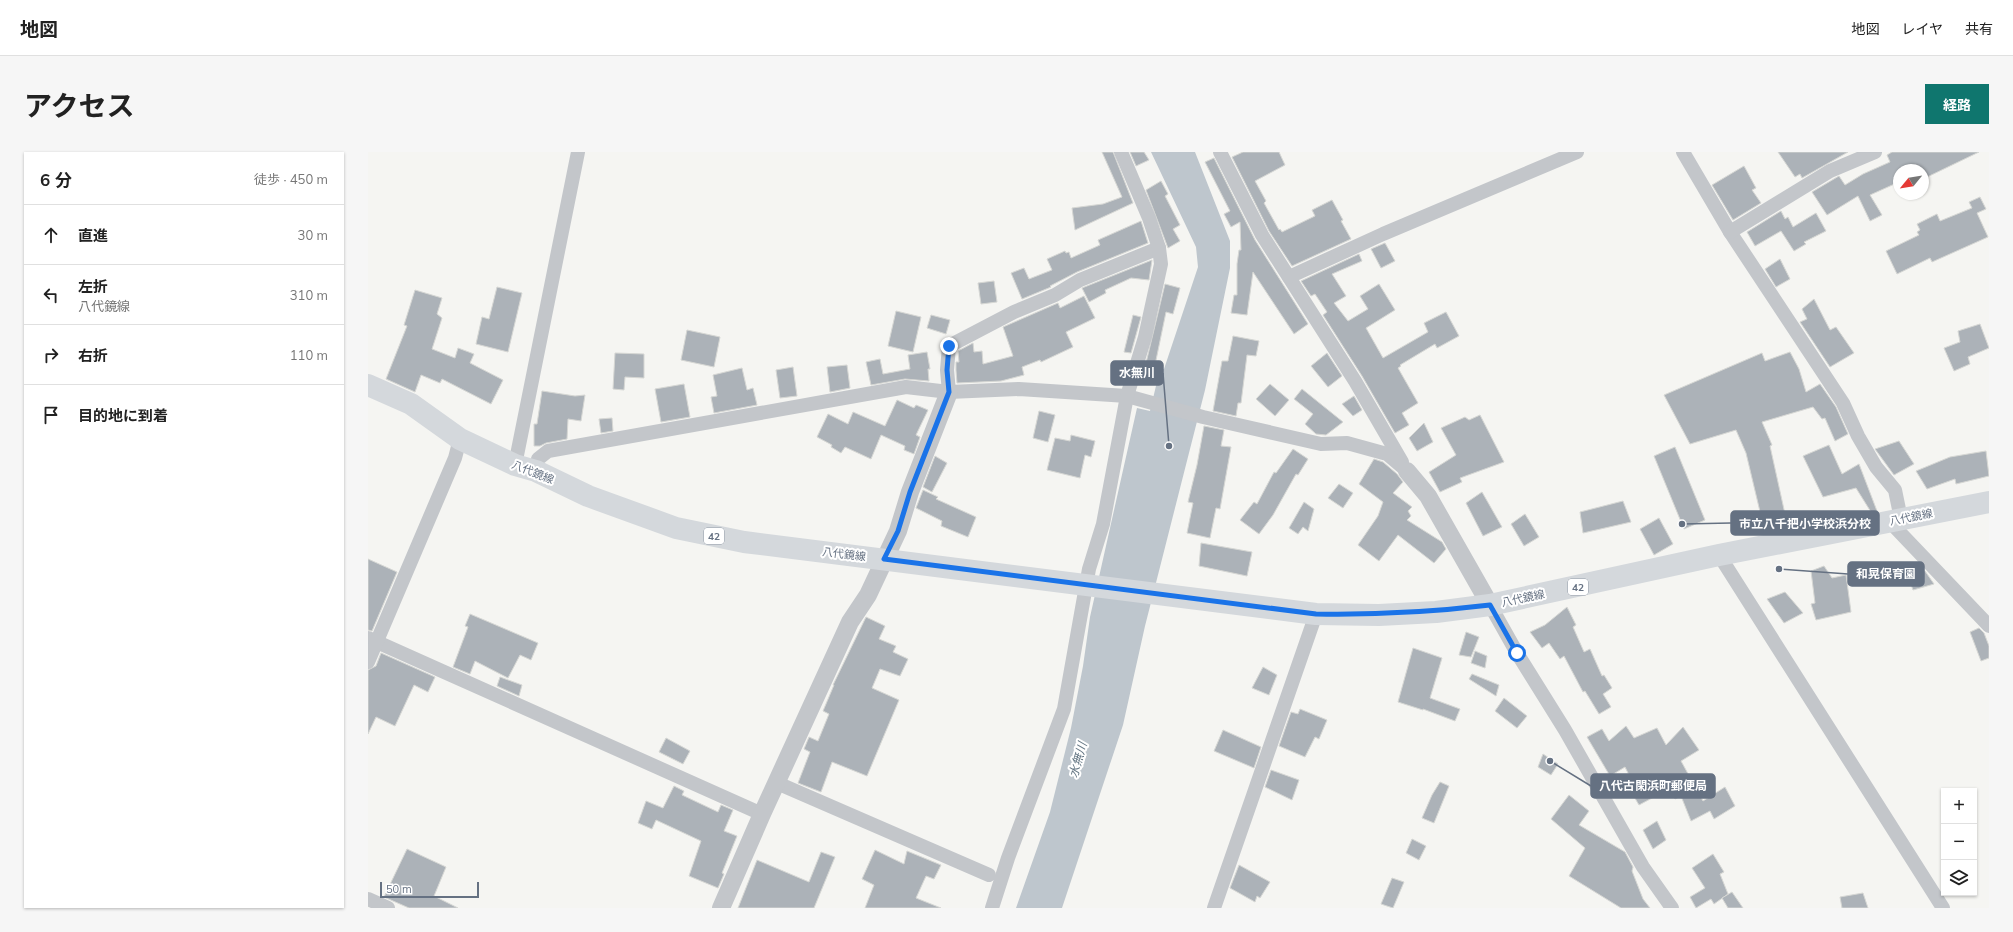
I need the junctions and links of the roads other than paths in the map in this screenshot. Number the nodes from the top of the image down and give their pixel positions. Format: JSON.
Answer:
{"nodes":[{"id":1,"x":578,"y":152,"type":"edge"},
{"id":2,"x":1121,"y":152,"type":"edge"},
{"id":3,"x":1220,"y":152,"type":"edge"},
{"id":4,"x":1577,"y":152,"type":"edge"},
{"id":5,"x":1683,"y":152,"type":"edge"},
{"id":6,"x":1875,"y":152,"type":"edge"},
{"id":7,"x":1730,"y":232,"type":"junction"},
{"id":8,"x":1159,"y":248,"type":"junction"},
{"id":9,"x":1289,"y":277,"type":"junction"},
{"id":10,"x":368,"y":385,"type":"edge"},
{"id":11,"x":949,"y":392,"type":"junction"},
{"id":12,"x":1127,"y":396,"type":"junction"},
{"id":13,"x":460,"y":439,"type":"junction"},
{"id":14,"x":515,"y":465,"type":"junction"},
{"id":15,"x":536,"y":471,"type":"junction"},
{"id":16,"x":1407,"y":471,"type":"junction"},
{"id":17,"x":1989,"y":502,"type":"edge"},
{"id":18,"x":1895,"y":520,"type":"junction"},
{"id":19,"x":1719,"y":555,"type":"junction"},
{"id":20,"x":884,"y":559,"type":"junction"},
{"id":21,"x":1088,"y":585,"type":"junction"},
{"id":22,"x":1490,"y":605,"type":"junction"},
{"id":23,"x":1316,"y":614,"type":"junction"},
{"id":24,"x":1989,"y":626,"type":"edge"},
{"id":25,"x":372,"y":640,"type":"edge"},
{"id":26,"x":368,"y":662,"type":"edge"},
{"id":27,"x":777,"y":783,"type":"junction"},
{"id":28,"x":762,"y":814,"type":"junction"},
{"id":29,"x":989,"y":875,"type":"dead end"},
{"id":30,"x":368,"y":899,"type":"edge"},
{"id":31,"x":388,"y":908,"type":"edge"},
{"id":32,"x":721,"y":908,"type":"edge"},
{"id":33,"x":992,"y":908,"type":"edge"},
{"id":34,"x":1214,"y":908,"type":"edge"},
{"id":35,"x":1672,"y":908,"type":"edge"},
{"id":36,"x":1943,"y":908,"type":"edge"}],
"edges":[{"from":1,"to":14,"type":"street"},
{"from":2,"to":8,"type":"street"},
{"from":3,"to":9,"type":"street"},
{"from":4,"to":9,"type":"street"},
{"from":5,"to":7,"type":"street"},
{"from":6,"to":7,"type":"street"},
{"from":7,"to":18,"type":"street"},
{"from":8,"to":11,"type":"street"},
{"from":8,"to":12,"type":"street"},
{"from":9,"to":16,"type":"street"},
{"from":10,"to":13,"type":"main road","name":"八代鏡線","number":"42"},
{"from":11,"to":12,"type":"street"},
{"from":11,"to":15,"type":"street"},
{"from":11,"to":20,"type":"street"},
{"from":12,"to":16,"type":"street"},
{"from":12,"to":21,"type":"street"},
{"from":13,"to":14,"type":"main road","name":"八代鏡線","number":"42"},
{"from":13,"to":25,"type":"street"},
{"from":14,"to":15,"type":"main road","name":"八代鏡線","number":"42"},
{"from":15,"to":20,"type":"main road","name":"八代鏡線","number":"42"},
{"from":16,"to":22,"type":"street"},
{"from":17,"to":18,"type":"main road","name":"八代鏡線","number":"42"},
{"from":18,"to":19,"type":"main road","name":"八代鏡線","number":"42"},
{"from":18,"to":24,"type":"street"},
{"from":19,"to":22,"type":"main road","name":"八代鏡線","number":"42"},
{"from":19,"to":36,"type":"street"},
{"from":20,"to":21,"type":"main road","name":"八代鏡線","number":"42"},
{"from":20,"to":27,"type":"street"},
{"from":21,"to":23,"type":"main road","name":"八代鏡線","number":"42"},
{"from":21,"to":33,"type":"street"},
{"from":22,"to":23,"type":"main road","name":"八代鏡線","number":"42"},
{"from":22,"to":35,"type":"street"},
{"from":23,"to":34,"type":"street"},
{"from":25,"to":26,"type":"street"},
{"from":25,"to":28,"type":"street"},
{"from":27,"to":28,"type":"street"},
{"from":27,"to":29,"type":"street"},
{"from":28,"to":32,"type":"street"},
{"from":30,"to":31,"type":"street"}]}
